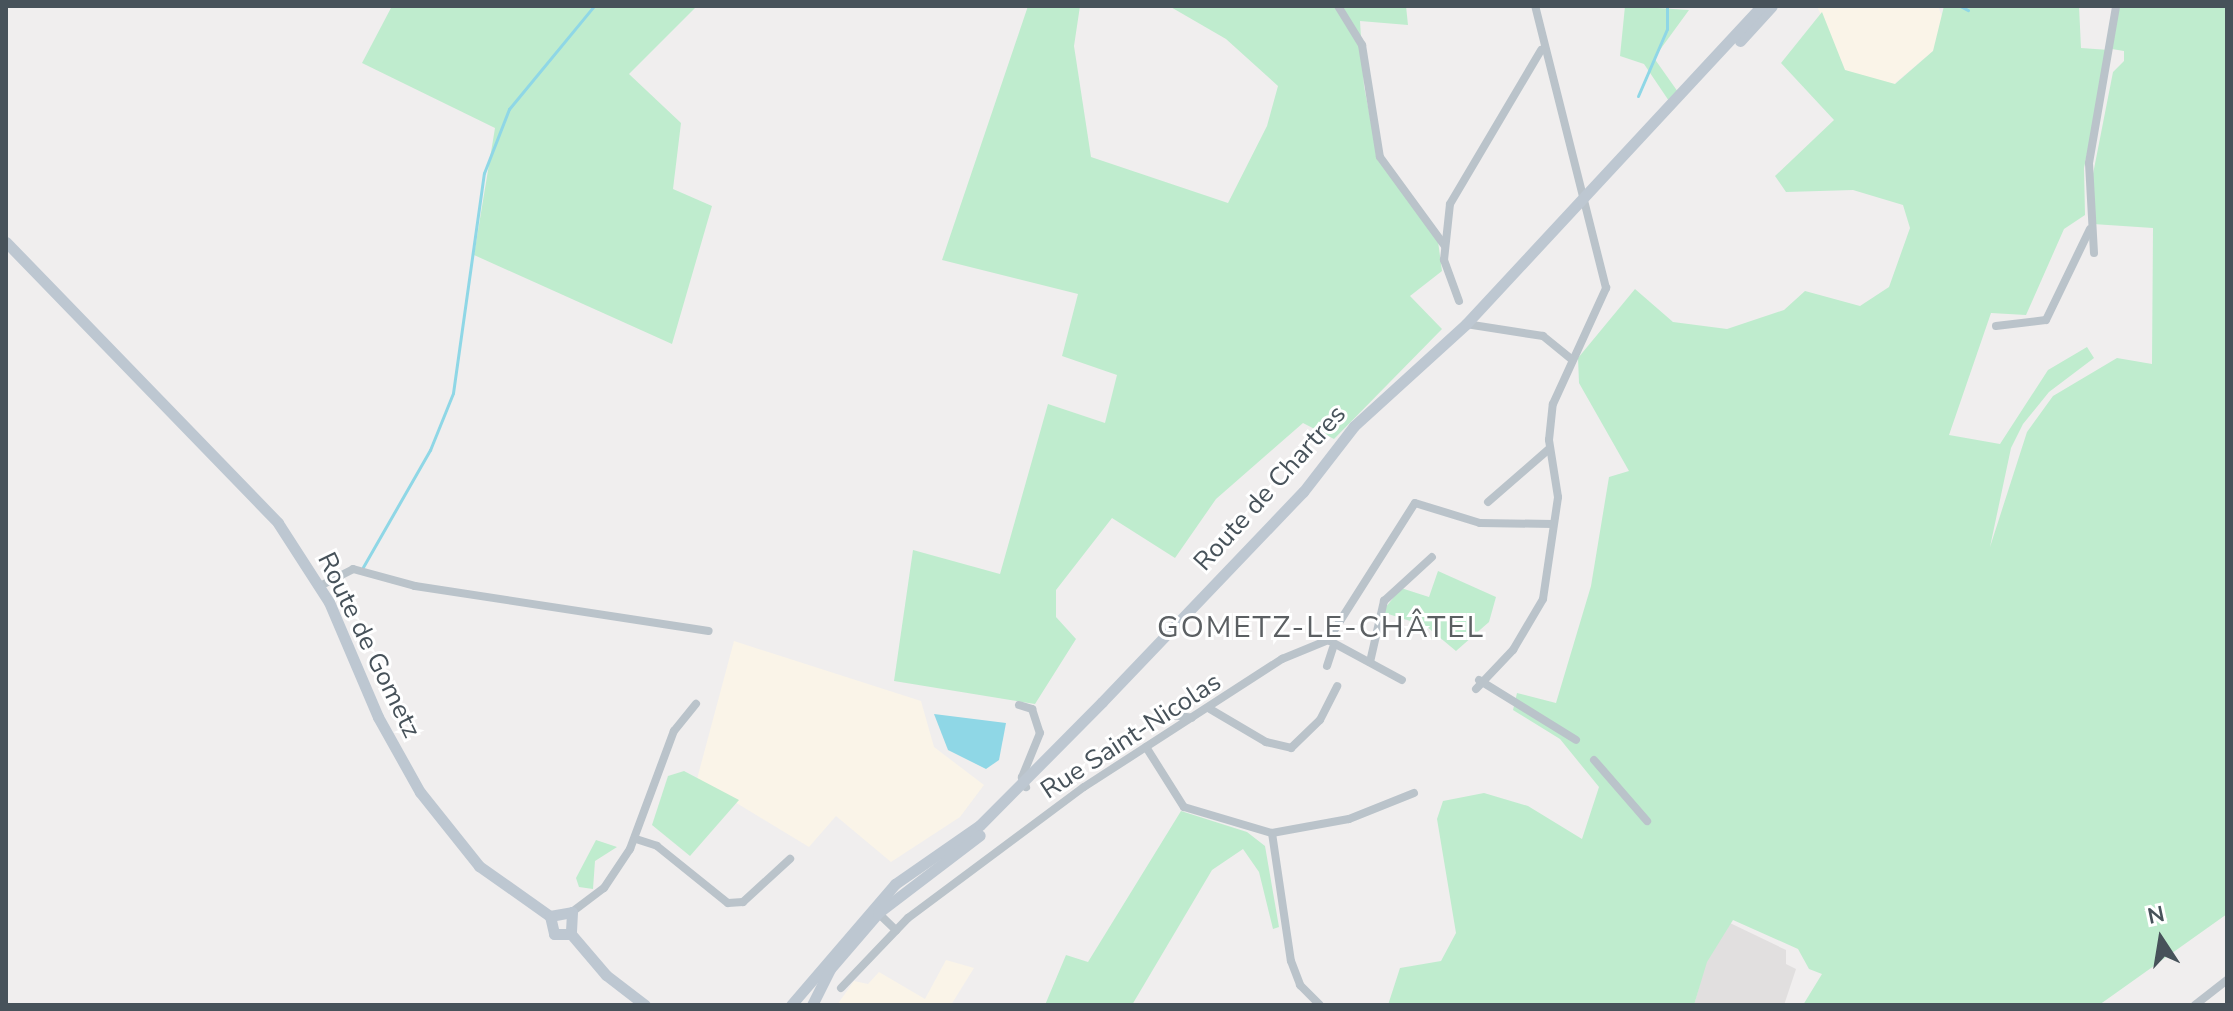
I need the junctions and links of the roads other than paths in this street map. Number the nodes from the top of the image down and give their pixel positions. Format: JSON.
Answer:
{"nodes":[{"id":1,"x":1338,"y":6,"type":"edge"},
{"id":2,"x":1535,"y":6,"type":"edge"},
{"id":3,"x":1762,"y":6,"type":"edge"},
{"id":4,"x":1772,"y":6,"type":"edge"},
{"id":5,"x":2116,"y":6,"type":"edge"},
{"id":6,"x":1541,"y":50,"type":"junction"},
{"id":7,"x":1585,"y":196,"type":"junction"},
{"id":8,"x":2090,"y":229,"type":"junction"},
{"id":9,"x":6,"y":242,"type":"edge"},
{"id":10,"x":1445,"y":246,"type":"junction"},
{"id":11,"x":6,"y":253,"type":"edge"},
{"id":12,"x":2094,"y":253,"type":"dead end"},
{"id":13,"x":1459,"y":301,"type":"dead end"},
{"id":14,"x":81,"y":321,"type":"junction"},
{"id":15,"x":1466,"y":324,"type":"junction"},
{"id":16,"x":1996,"y":326,"type":"dead end"},
{"id":17,"x":1570,"y":358,"type":"junction"},
{"id":18,"x":1537,"y":436,"type":"dead end"},
{"id":19,"x":1549,"y":445,"type":"junction"},
{"id":20,"x":1488,"y":502,"type":"dead end"},
{"id":21,"x":1553,"y":524,"type":"junction"},
{"id":22,"x":1432,"y":557,"type":"dead end"},
{"id":23,"x":320,"y":586,"type":"junction"},
{"id":24,"x":709,"y":631,"type":"dead end"},
{"id":25,"x":1330,"y":644,"type":"junction"},
{"id":26,"x":1370,"y":662,"type":"junction"},
{"id":27,"x":1327,"y":666,"type":"dead end"},
{"id":28,"x":1402,"y":680,"type":"dead end"},
{"id":29,"x":1337,"y":686,"type":"dead end"},
{"id":30,"x":696,"y":704,"type":"dead end"},
{"id":31,"x":1019,"y":705,"type":"dead end"},
{"id":32,"x":1210,"y":709,"type":"junction"},
{"id":33,"x":1165,"y":714,"type":"dead end"},
{"id":34,"x":1193,"y":718,"type":"junction"},
{"id":35,"x":1576,"y":740,"type":"dead end"},
{"id":36,"x":1146,"y":747,"type":"junction"},
{"id":37,"x":1594,"y":760,"type":"dead end"},
{"id":38,"x":1024,"y":784,"type":"junction"},
{"id":39,"x":1414,"y":793,"type":"dead end"},
{"id":40,"x":1647,"y":821,"type":"dead end"},
{"id":41,"x":1272,"y":833,"type":"junction"},
{"id":42,"x":636,"y":839,"type":"junction"},
{"id":43,"x":790,"y":859,"type":"dead end"},
{"id":44,"x":876,"y":910,"type":"junction"},
{"id":45,"x":572,"y":912,"type":"junction"},
{"id":46,"x":550,"y":916,"type":"junction"},
{"id":47,"x":896,"y":930,"type":"junction"},
{"id":48,"x":571,"y":934,"type":"junction"},
{"id":49,"x":2227,"y":980,"type":"edge"},
{"id":50,"x":841,"y":988,"type":"dead end"},
{"id":51,"x":625,"y":993,"type":"junction"},
{"id":52,"x":634,"y":1005,"type":"edge"},
{"id":53,"x":645,"y":1005,"type":"edge"},
{"id":54,"x":791,"y":1005,"type":"edge"},
{"id":55,"x":812,"y":1005,"type":"edge"},
{"id":56,"x":1320,"y":1005,"type":"edge"},
{"id":57,"x":2195,"y":1005,"type":"edge"}],
"edges":[{"from":1,"to":10,"type":"street"},
{"from":2,"to":6,"type":"street"},
{"from":3,"to":7,"type":"main road","name":"Route de Chartres"},
{"from":4,"to":7,"type":"main road","name":"Route de Chartres"},
{"from":5,"to":8,"type":"street"},
{"from":6,"to":7,"type":"street"},
{"from":6,"to":10,"type":"street"},
{"from":7,"to":15,"type":"main road","name":"Route de Chartres"},
{"from":7,"to":17,"type":"street"},
{"from":8,"to":12,"type":"street"},
{"from":8,"to":16,"type":"street"},
{"from":9,"to":14,"type":"main road","name":"Route de Gometz"},
{"from":10,"to":13,"type":"street"},
{"from":11,"to":14,"type":"main road","name":"Route de Gometz"},
{"from":14,"to":23,"type":"main road","name":"Route de Gometz"},
{"from":15,"to":17,"type":"street"},
{"from":15,"to":38,"type":"main road","name":"Route de Chartres"},
{"from":17,"to":19,"type":"street"},
{"from":18,"to":19,"type":"street"},
{"from":19,"to":20,"type":"street"},
{"from":19,"to":21,"type":"street"},
{"from":21,"to":25,"type":"street"},
{"from":21,"to":35,"type":"street"},
{"from":22,"to":26,"type":"street"},
{"from":23,"to":24,"type":"street"},
{"from":23,"to":46,"type":"main road","name":"Route de Gometz"},
{"from":25,"to":26,"type":"street"},
{"from":25,"to":27,"type":"street"},
{"from":25,"to":32,"type":"street","name":"Rue Saint-Nicolas"},
{"from":26,"to":28,"type":"street"},
{"from":29,"to":32,"type":"street"},
{"from":30,"to":42,"type":"street"},
{"from":31,"to":38,"type":"street"},
{"from":32,"to":34,"type":"street","name":"Rue Saint-Nicolas"},
{"from":33,"to":34,"type":"street"},
{"from":34,"to":36,"type":"street","name":"Rue Saint-Nicolas"},
{"from":36,"to":41,"type":"street"},
{"from":36,"to":47,"type":"street","name":"Rue Saint-Nicolas"},
{"from":37,"to":40,"type":"street"},
{"from":38,"to":44,"type":"main road","name":"Route de Chartres"},
{"from":39,"to":41,"type":"street"},
{"from":41,"to":56,"type":"street"},
{"from":42,"to":43,"type":"street"},
{"from":42,"to":45,"type":"street"},
{"from":44,"to":47,"type":"street"},
{"from":44,"to":54,"type":"main road","name":"Route de Chartres"},
{"from":44,"to":55,"type":"main road","name":"Route de Chartres"},
{"from":45,"to":46,"type":"main road"},
{"from":45,"to":48,"type":"main road"},
{"from":46,"to":48,"type":"main road","name":"Route de Gometz"},
{"from":47,"to":50,"type":"street","name":"Rue Saint-Nicolas"},
{"from":48,"to":51,"type":"main road"},
{"from":49,"to":57,"type":"street"},
{"from":51,"to":52,"type":"main road"},
{"from":51,"to":53,"type":"main road"}]}
